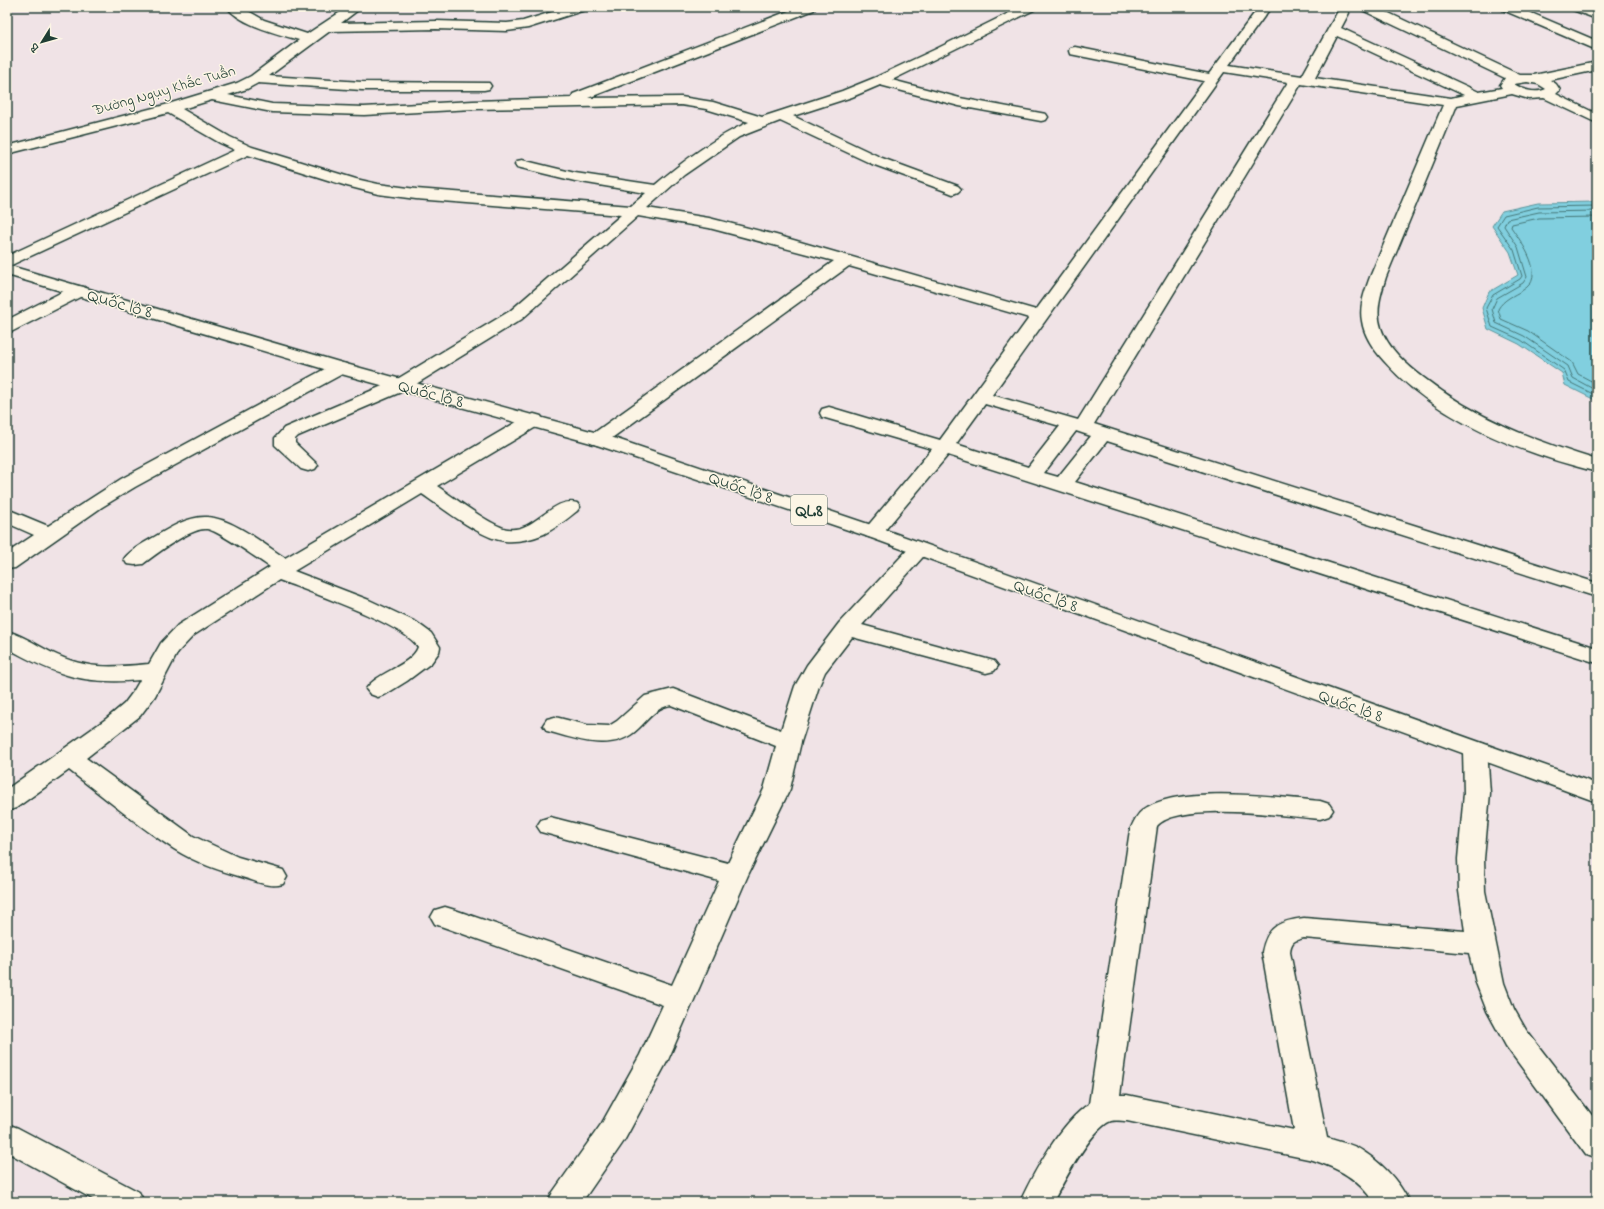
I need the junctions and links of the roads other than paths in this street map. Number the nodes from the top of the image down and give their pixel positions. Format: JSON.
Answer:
{"nodes":[{"id":1,"x":233,"y":7,"type":"edge"},
{"id":2,"x":356,"y":7,"type":"edge"},
{"id":3,"x":581,"y":7,"type":"edge"},
{"id":4,"x":810,"y":7,"type":"edge"},
{"id":5,"x":1030,"y":7,"type":"edge"},
{"id":6,"x":1265,"y":7,"type":"edge"},
{"id":7,"x":1366,"y":7,"type":"edge"},
{"id":8,"x":1508,"y":7,"type":"edge"},
{"id":9,"x":1577,"y":7,"type":"edge"},
{"id":10,"x":1343,"y":13,"type":"dead end"},
{"id":11,"x":1597,"y":15,"type":"edge"},
{"id":12,"x":326,"y":28,"type":"junction"},
{"id":13,"x":1334,"y":30,"type":"junction"},
{"id":14,"x":1597,"y":31,"type":"edge"},
{"id":15,"x":1574,"y":36,"type":"junction"},
{"id":16,"x":309,"y":39,"type":"junction"},
{"id":17,"x":1597,"y":46,"type":"edge"},
{"id":18,"x":1075,"y":51,"type":"dead end"},
{"id":19,"x":1597,"y":66,"type":"edge"},
{"id":20,"x":1216,"y":74,"type":"junction"},
{"id":21,"x":256,"y":79,"type":"junction"},
{"id":22,"x":1302,"y":79,"type":"junction"},
{"id":23,"x":1533,"y":79,"type":"junction"},
{"id":24,"x":1597,"y":79,"type":"edge"},
{"id":25,"x":879,"y":81,"type":"junction"},
{"id":26,"x":1515,"y":84,"type":"junction"},
{"id":27,"x":484,"y":86,"type":"dead end"},
{"id":28,"x":1549,"y":91,"type":"junction"},
{"id":29,"x":214,"y":96,"type":"junction"},
{"id":30,"x":1478,"y":97,"type":"junction"},
{"id":31,"x":1451,"y":102,"type":"junction"},
{"id":32,"x":564,"y":103,"type":"junction"},
{"id":33,"x":170,"y":108,"type":"junction"},
{"id":34,"x":781,"y":116,"type":"junction"},
{"id":35,"x":1041,"y":117,"type":"dead end"},
{"id":36,"x":1597,"y":119,"type":"edge"},
{"id":37,"x":762,"y":122,"type":"junction"},
{"id":38,"x":7,"y":150,"type":"edge"},
{"id":39,"x":247,"y":150,"type":"junction"},
{"id":40,"x":522,"y":164,"type":"dead end"},
{"id":41,"x":953,"y":188,"type":"dead end"},
{"id":42,"x":658,"y":190,"type":"junction"},
{"id":43,"x":636,"y":211,"type":"junction"},
{"id":44,"x":847,"y":260,"type":"junction"},
{"id":45,"x":7,"y":262,"type":"edge"},
{"id":46,"x":7,"y":270,"type":"edge"},
{"id":47,"x":78,"y":291,"type":"junction"},
{"id":48,"x":1039,"y":316,"type":"junction"},
{"id":49,"x":7,"y":326,"type":"edge"},
{"id":50,"x":340,"y":368,"type":"junction"},
{"id":51,"x":401,"y":384,"type":"junction"},
{"id":52,"x":980,"y":397,"type":"junction"},
{"id":53,"x":829,"y":413,"type":"dead end"},
{"id":54,"x":534,"y":420,"type":"junction"},
{"id":55,"x":1077,"y":425,"type":"junction"},
{"id":56,"x":1103,"y":433,"type":"junction"},
{"id":57,"x":598,"y":439,"type":"junction"},
{"id":58,"x":944,"y":447,"type":"junction"},
{"id":59,"x":308,"y":465,"type":"dead end"},
{"id":60,"x":1597,"y":466,"type":"edge"},
{"id":61,"x":1032,"y":475,"type":"junction"},
{"id":62,"x":1062,"y":485,"type":"junction"},
{"id":63,"x":423,"y":486,"type":"junction"},
{"id":64,"x":570,"y":507,"type":"dead end"},
{"id":65,"x":7,"y":515,"type":"edge"},
{"id":66,"x":873,"y":532,"type":"junction"},
{"id":67,"x":49,"y":534,"type":"junction"},
{"id":68,"x":919,"y":549,"type":"junction"},
{"id":69,"x":135,"y":559,"type":"dead end"},
{"id":70,"x":7,"y":563,"type":"edge"},
{"id":71,"x":281,"y":570,"type":"junction"},
{"id":72,"x":1597,"y":590,"type":"edge"},
{"id":73,"x":847,"y":628,"type":"junction"},
{"id":74,"x":7,"y":638,"type":"edge"},
{"id":75,"x":1597,"y":656,"type":"edge"},
{"id":76,"x":986,"y":666,"type":"dead end"},
{"id":77,"x":157,"y":671,"type":"junction"},
{"id":78,"x":378,"y":689,"type":"dead end"},
{"id":79,"x":554,"y":725,"type":"dead end"},
{"id":80,"x":789,"y":742,"type":"junction"},
{"id":81,"x":1475,"y":750,"type":"junction"},
{"id":82,"x":69,"y":758,"type":"junction"},
{"id":83,"x":1597,"y":794,"type":"edge"},
{"id":84,"x":7,"y":802,"type":"edge"},
{"id":85,"x":1320,"y":810,"type":"dead end"},
{"id":86,"x":550,"y":826,"type":"dead end"},
{"id":87,"x":735,"y":875,"type":"junction"},
{"id":88,"x":274,"y":877,"type":"dead end"},
{"id":89,"x":444,"y":917,"type":"dead end"},
{"id":90,"x":1481,"y":943,"type":"junction"},
{"id":91,"x":679,"y":999,"type":"junction"},
{"id":92,"x":1103,"y":1110,"type":"junction"},
{"id":93,"x":7,"y":1137,"type":"edge"},
{"id":94,"x":1597,"y":1146,"type":"edge"},
{"id":95,"x":1313,"y":1147,"type":"junction"},
{"id":96,"x":128,"y":1202,"type":"edge"},
{"id":97,"x":564,"y":1202,"type":"edge"},
{"id":98,"x":1036,"y":1202,"type":"edge"},
{"id":99,"x":1393,"y":1202,"type":"edge"}],
"edges":[{"from":1,"to":16,"type":"main road"},
{"from":2,"to":12,"type":"main road","name":"Đường Ngụy Khắc Tuần"},
{"from":3,"to":12,"type":"main road"},
{"from":4,"to":32,"type":"main road"},
{"from":5,"to":25,"type":"main road"},
{"from":6,"to":20,"type":"main road"},
{"from":7,"to":26,"type":"main road"},
{"from":8,"to":15,"type":"main road"},
{"from":9,"to":11,"type":"main road"},
{"from":10,"to":13,"type":"main road"},
{"from":12,"to":16,"type":"main road","name":"Đường Ngụy Khắc Tuần"},
{"from":13,"to":22,"type":"main road"},
{"from":13,"to":30,"type":"main road"},
{"from":14,"to":15,"type":"main road"},
{"from":15,"to":17,"type":"main road"},
{"from":16,"to":21,"type":"main road","name":"Đường Ngụy Khắc Tuần"},
{"from":18,"to":20,"type":"main road"},
{"from":19,"to":23,"type":"main road"},
{"from":20,"to":22,"type":"main road"},
{"from":20,"to":48,"type":"main road"},
{"from":21,"to":27,"type":"main road"},
{"from":21,"to":29,"type":"main road","name":"Đường Ngụy Khắc Tuần"},
{"from":22,"to":31,"type":"main road"},
{"from":22,"to":55,"type":"main road"},
{"from":23,"to":26,"type":"main road"},
{"from":23,"to":28,"type":"main road"},
{"from":24,"to":28,"type":"main road"},
{"from":25,"to":34,"type":"main road"},
{"from":25,"to":35,"type":"main road"},
{"from":26,"to":28,"type":"main road"},
{"from":26,"to":30,"type":"main road"},
{"from":28,"to":36,"type":"main road"},
{"from":29,"to":32,"type":"main road"},
{"from":29,"to":33,"type":"main road","name":"Đường Ngụy Khắc Tuần"},
{"from":30,"to":31,"type":"main road"},
{"from":31,"to":60,"type":"main road"},
{"from":32,"to":37,"type":"main road"},
{"from":33,"to":38,"type":"main road","name":"Đường Ngụy Khắc Tuần"},
{"from":33,"to":39,"type":"main road"},
{"from":34,"to":37,"type":"main road"},
{"from":34,"to":41,"type":"main road"},
{"from":37,"to":42,"type":"main road"},
{"from":39,"to":43,"type":"main road"},
{"from":39,"to":45,"type":"main road"},
{"from":40,"to":42,"type":"main road"},
{"from":42,"to":43,"type":"main road"},
{"from":43,"to":44,"type":"main road"},
{"from":43,"to":51,"type":"main road"},
{"from":44,"to":48,"type":"main road"},
{"from":44,"to":57,"type":"main road"},
{"from":46,"to":47,"type":"main road","name":"Quốc lộ 8","number":"QL.8"},
{"from":47,"to":49,"type":"main road"},
{"from":47,"to":50,"type":"main road","name":"Quốc lộ 8","number":"QL.8"},
{"from":48,"to":52,"type":"main road"},
{"from":50,"to":51,"type":"main road","name":"Quốc lộ 8","number":"QL.8"},
{"from":50,"to":67,"type":"main road"},
{"from":51,"to":54,"type":"main road","name":"Quốc lộ 8","number":"QL.8"},
{"from":51,"to":59,"type":"main road"},
{"from":52,"to":55,"type":"main road"},
{"from":52,"to":58,"type":"main road"},
{"from":53,"to":58,"type":"main road"},
{"from":54,"to":57,"type":"main road","name":"Quốc lộ 8","number":"QL.8"},
{"from":54,"to":63,"type":"main road"},
{"from":55,"to":56,"type":"main road"},
{"from":55,"to":61,"type":"main road"},
{"from":56,"to":62,"type":"main road"},
{"from":56,"to":72,"type":"main road"},
{"from":57,"to":66,"type":"main road","name":"Quốc lộ 8","number":"QL.8"},
{"from":58,"to":61,"type":"main road"},
{"from":58,"to":66,"type":"main road"},
{"from":61,"to":62,"type":"main road"},
{"from":62,"to":75,"type":"main road"},
{"from":63,"to":64,"type":"main road"},
{"from":63,"to":71,"type":"main road"},
{"from":65,"to":67,"type":"main road"},
{"from":66,"to":68,"type":"main road","name":"Quốc lộ 8","number":"QL.8"},
{"from":67,"to":70,"type":"main road"},
{"from":68,"to":73,"type":"main road"},
{"from":68,"to":81,"type":"main road","name":"Quốc lộ 8","number":"QL.8"},
{"from":69,"to":71,"type":"main road"},
{"from":71,"to":77,"type":"main road"},
{"from":71,"to":78,"type":"main road"},
{"from":73,"to":76,"type":"main road"},
{"from":73,"to":80,"type":"main road"},
{"from":74,"to":77,"type":"main road"},
{"from":77,"to":82,"type":"main road"},
{"from":79,"to":80,"type":"main road"},
{"from":80,"to":87,"type":"main road"},
{"from":81,"to":83,"type":"main road","name":"Quốc lộ 8","number":"QL.8"},
{"from":81,"to":90,"type":"main road"},
{"from":82,"to":84,"type":"main road"},
{"from":82,"to":88,"type":"main road"},
{"from":85,"to":92,"type":"main road"},
{"from":86,"to":87,"type":"main road"},
{"from":87,"to":91,"type":"main road"},
{"from":89,"to":91,"type":"main road"},
{"from":90,"to":94,"type":"main road"},
{"from":90,"to":95,"type":"main road"},
{"from":91,"to":97,"type":"main road"},
{"from":92,"to":95,"type":"main road"},
{"from":92,"to":98,"type":"main road"},
{"from":93,"to":96,"type":"main road"},
{"from":95,"to":99,"type":"main road"}]}
